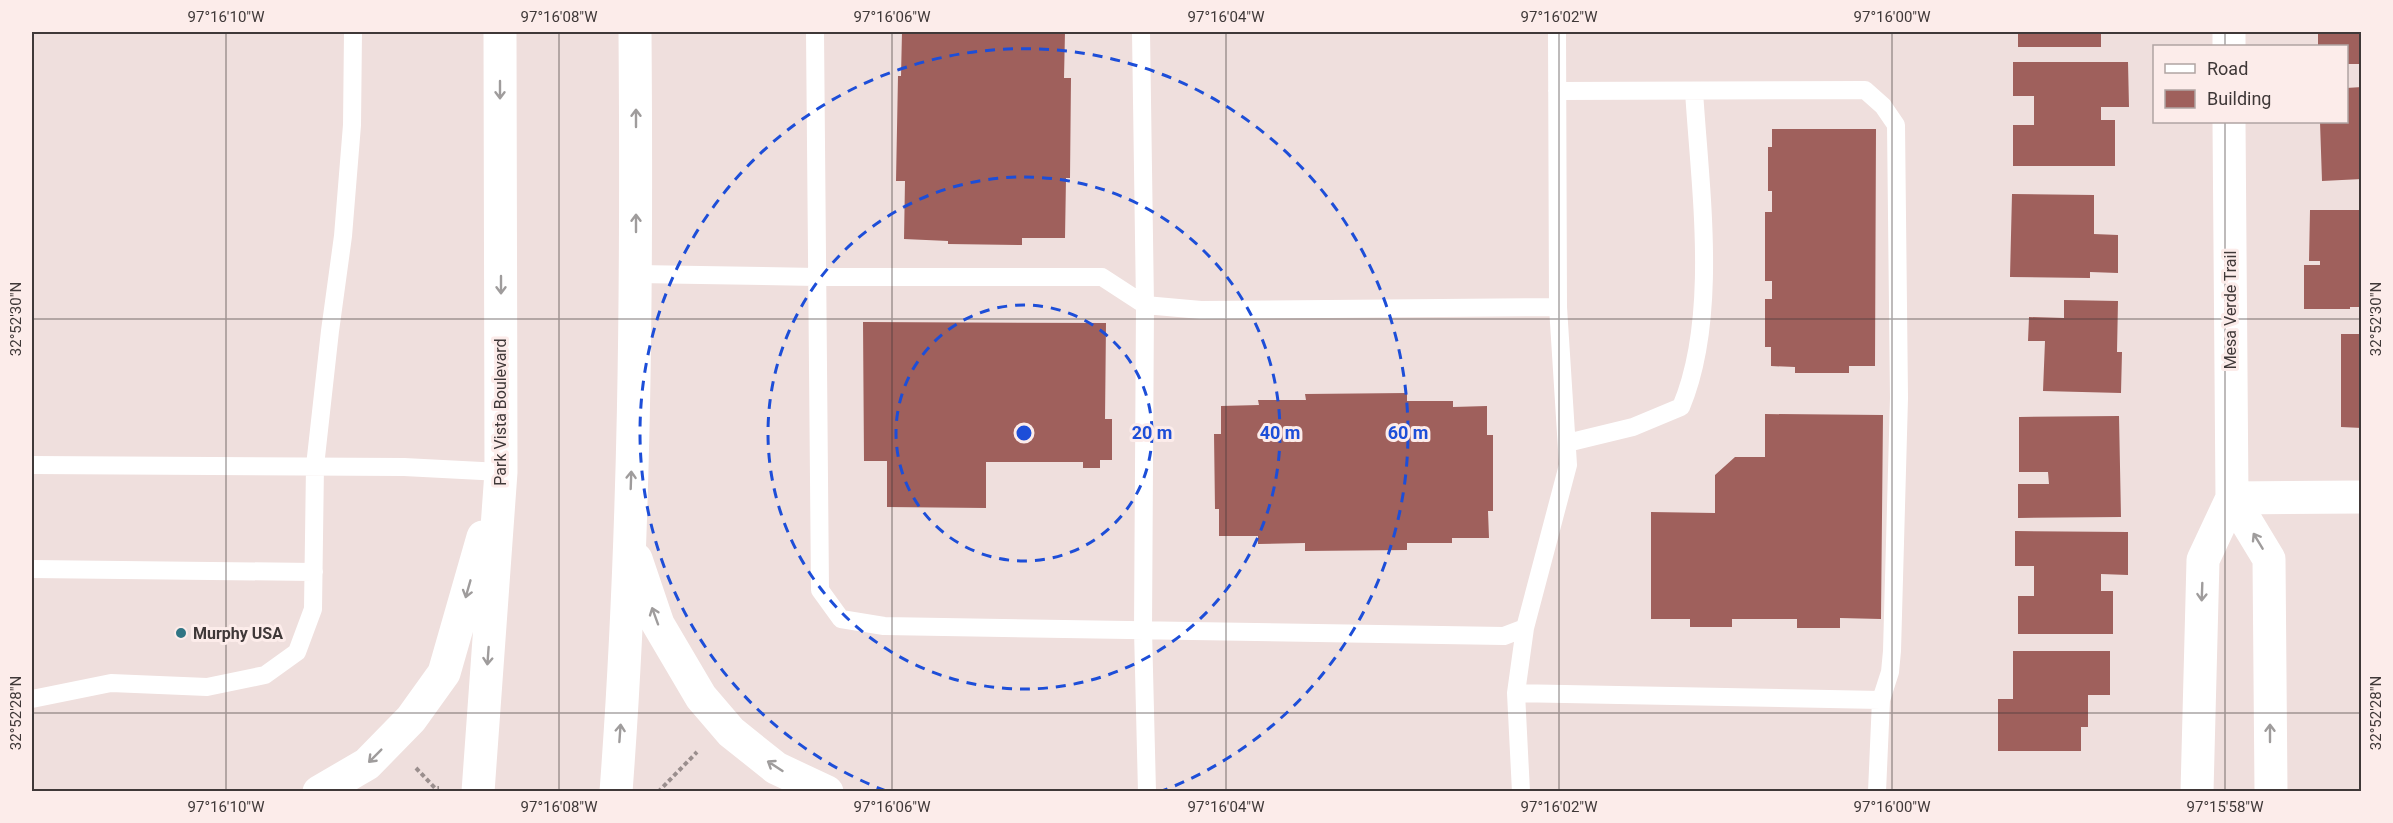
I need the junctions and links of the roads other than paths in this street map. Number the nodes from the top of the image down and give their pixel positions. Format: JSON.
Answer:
{"nodes":[{"id":1,"x":354,"y":32,"type":"edge"},
{"id":2,"x":500,"y":32,"type":"edge"},
{"id":3,"x":635,"y":32,"type":"edge"},
{"id":4,"x":814,"y":32,"type":"edge"},
{"id":5,"x":1142,"y":32,"type":"edge"},
{"id":6,"x":1557,"y":32,"type":"edge"},
{"id":7,"x":1557,"y":91,"type":"junction"},
{"id":8,"x":1694,"y":91,"type":"junction"},
{"id":9,"x":2229,"y":123,"type":"edge"},
{"id":10,"x":637,"y":274,"type":"junction"},
{"id":11,"x":817,"y":277,"type":"junction"},
{"id":12,"x":1145,"y":305,"type":"junction"},
{"id":13,"x":1558,"y":307,"type":"junction"},
{"id":14,"x":1567,"y":443,"type":"junction"},
{"id":15,"x":32,"y":465,"type":"edge"},
{"id":16,"x":315,"y":466,"type":"junction"},
{"id":17,"x":501,"y":472,"type":"junction"},
{"id":18,"x":2361,"y":497,"type":"edge"},
{"id":19,"x":2232,"y":498,"type":"junction"},
{"id":20,"x":629,"y":539,"type":"junction"},
{"id":21,"x":32,"y":569,"type":"edge"},
{"id":22,"x":314,"y":572,"type":"junction"},
{"id":23,"x":1525,"y":628,"type":"junction"},
{"id":24,"x":1143,"y":630,"type":"junction"},
{"id":25,"x":1516,"y":693,"type":"junction"},
{"id":26,"x":32,"y":699,"type":"edge"},
{"id":27,"x":1881,"y":700,"type":"junction"},
{"id":28,"x":319,"y":792,"type":"edge"},
{"id":29,"x":478,"y":792,"type":"edge"},
{"id":30,"x":616,"y":792,"type":"edge"},
{"id":31,"x":827,"y":792,"type":"edge"},
{"id":32,"x":1147,"y":792,"type":"edge"},
{"id":33,"x":1521,"y":792,"type":"edge"},
{"id":34,"x":1877,"y":792,"type":"edge"},
{"id":35,"x":2197,"y":792,"type":"edge"},
{"id":36,"x":2271,"y":792,"type":"edge"}],
"edges":[{"from":1,"to":16,"type":"lane"},
{"from":2,"to":17,"type":"main road","name":"Park Vista Boulevard","one_way":true},
{"from":10,"to":3,"type":"main road","one_way":true},
{"from":4,"to":11,"type":"lane"},
{"from":5,"to":12,"type":"lane"},
{"from":6,"to":7,"type":"lane"},
{"from":7,"to":8,"type":"lane"},
{"from":7,"to":13,"type":"lane"},
{"from":8,"to":14,"type":"lane"},
{"from":8,"to":27,"type":"lane"},
{"from":9,"to":19,"type":"main road","name":"Mesa Verde Trail"},
{"from":10,"to":11,"type":"lane"},
{"from":20,"to":10,"type":"main road","one_way":true},
{"from":11,"to":12,"type":"lane"},
{"from":11,"to":24,"type":"lane"},
{"from":12,"to":13,"type":"lane"},
{"from":12,"to":24,"type":"lane"},
{"from":13,"to":14,"type":"lane"},
{"from":14,"to":23,"type":"lane"},
{"from":15,"to":16,"type":"lane"},
{"from":16,"to":17,"type":"lane"},
{"from":16,"to":22,"type":"lane"},
{"from":17,"to":28,"type":"main road","one_way":true},
{"from":17,"to":29,"type":"main road","name":"Park Vista Boulevard","one_way":true},
{"from":18,"to":19,"type":"main road"},
{"from":19,"to":35,"type":"main road","name":"Mesa Verde Trail","one_way":true},
{"from":36,"to":19,"type":"main road","one_way":true},
{"from":30,"to":20,"type":"main road","one_way":true},
{"from":31,"to":20,"type":"main road","one_way":true},
{"from":21,"to":22,"type":"lane"},
{"from":22,"to":26,"type":"lane"},
{"from":23,"to":24,"type":"lane"},
{"from":23,"to":25,"type":"lane"},
{"from":24,"to":32,"type":"lane"},
{"from":25,"to":27,"type":"lane"},
{"from":25,"to":33,"type":"lane"},
{"from":27,"to":34,"type":"lane"}]}
